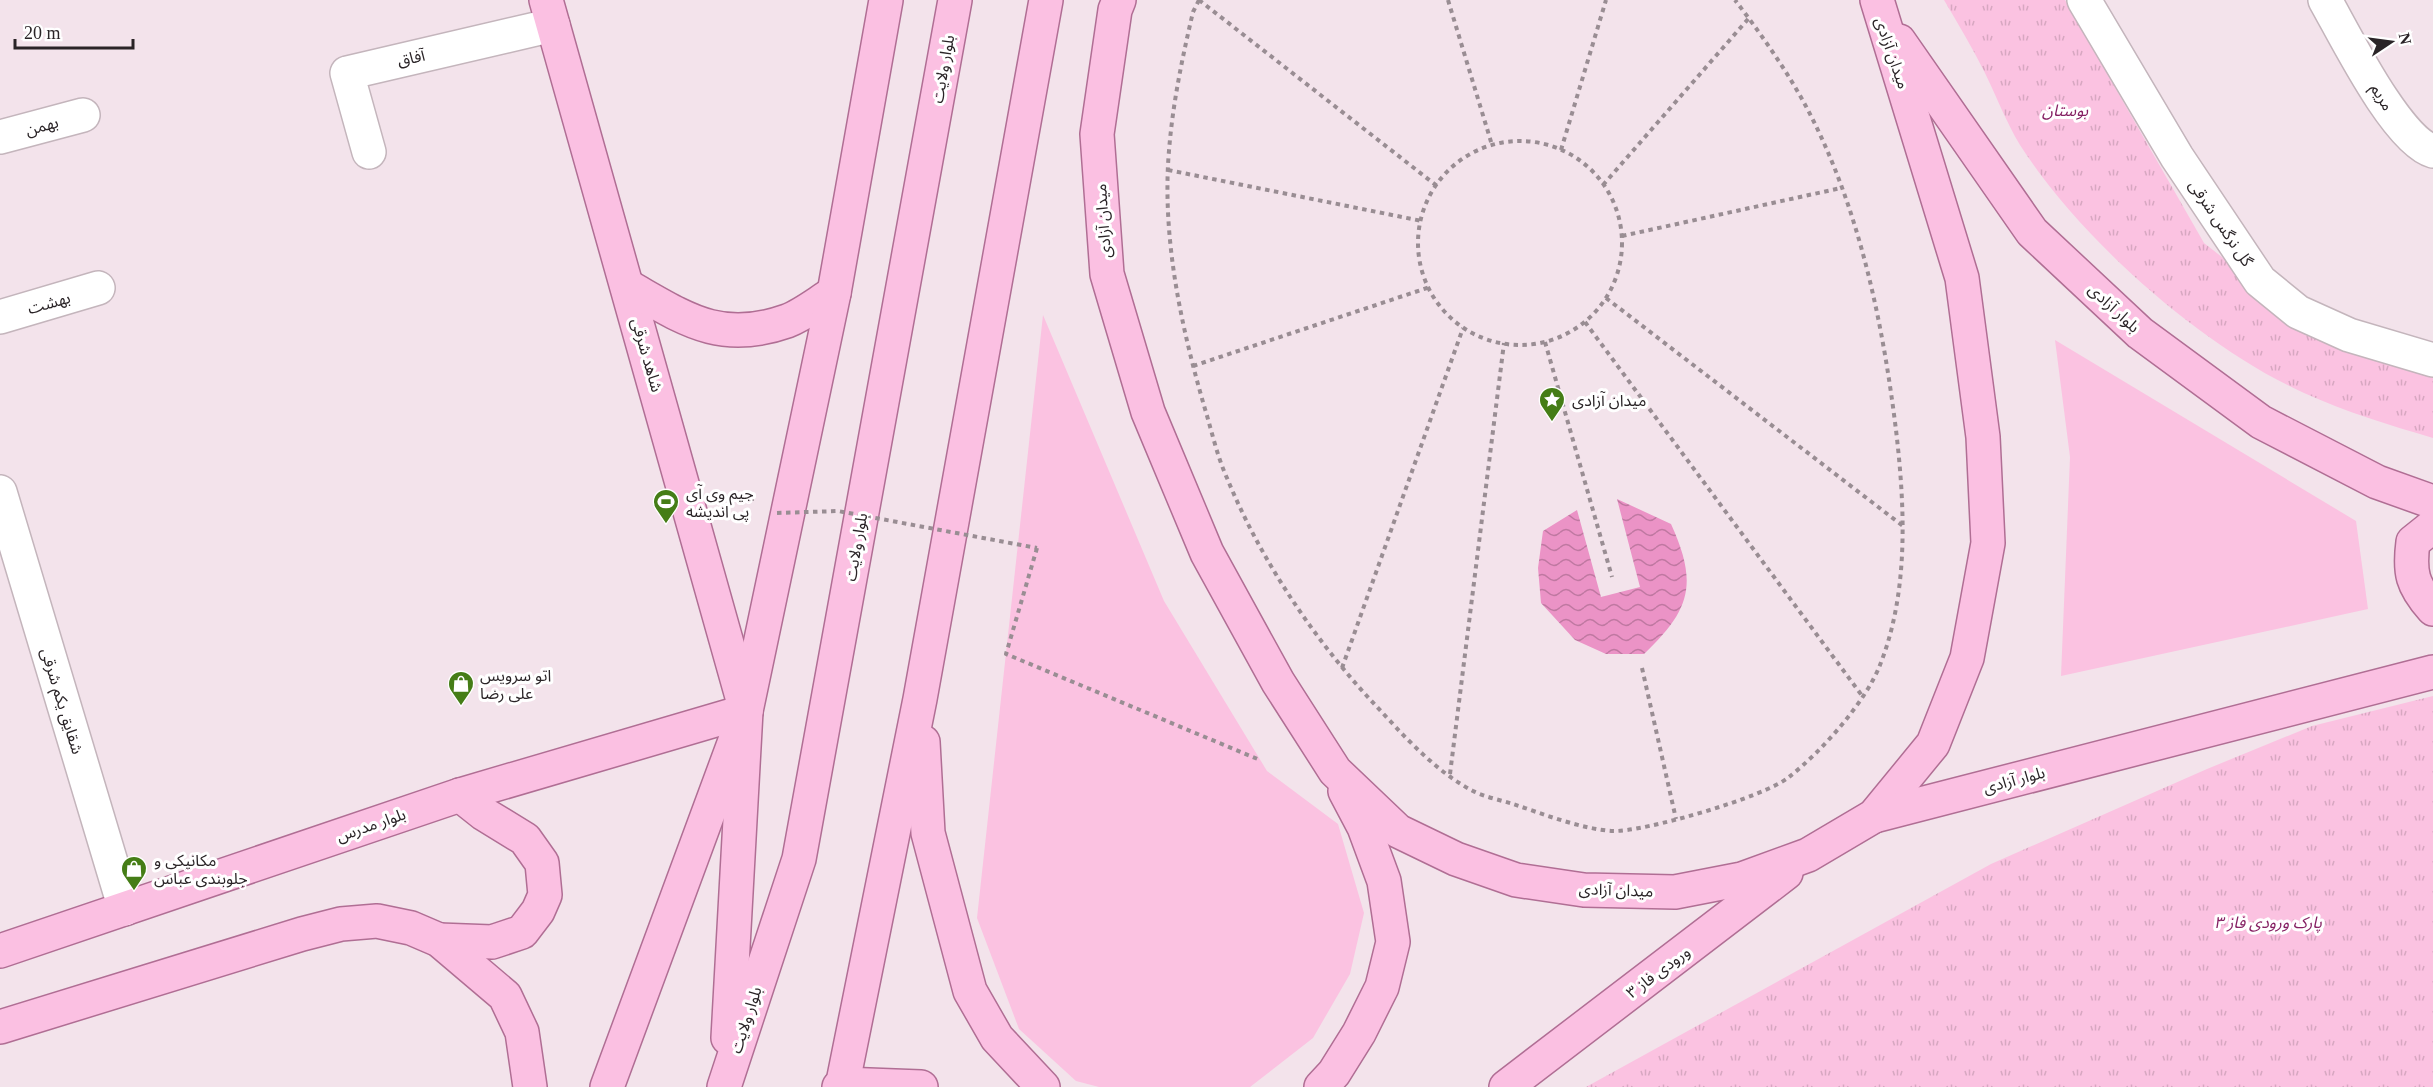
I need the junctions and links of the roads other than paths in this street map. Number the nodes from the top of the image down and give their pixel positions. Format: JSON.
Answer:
{"nodes":[{"id":1,"x":886,"y":0,"type":"edge"},
{"id":2,"x":956,"y":0,"type":"edge"},
{"id":3,"x":1046,"y":0,"type":"edge"},
{"id":4,"x":1119,"y":0,"type":"edge"},
{"id":5,"x":2084,"y":0,"type":"edge"},
{"id":6,"x":2325,"y":0,"type":"edge"},
{"id":7,"x":1874,"y":3,"type":"edge"},
{"id":8,"x":550,"y":13,"type":"edge"},
{"id":9,"x":83,"y":115,"type":"dead end"},
{"id":10,"x":0,"y":137,"type":"edge"},
{"id":11,"x":2433,"y":151,"type":"edge"},
{"id":12,"x":369,"y":152,"type":"dead end"},
{"id":13,"x":627,"y":286,"type":"junction"},
{"id":14,"x":98,"y":288,"type":"dead end"},
{"id":15,"x":834,"y":293,"type":"junction"},
{"id":16,"x":0,"y":317,"type":"edge"},
{"id":17,"x":2433,"y":360,"type":"edge"},
{"id":18,"x":0,"y":492,"type":"edge"},
{"id":19,"x":2433,"y":502,"type":"edge"},
{"id":20,"x":2433,"y":526,"type":"edge"},
{"id":21,"x":2433,"y":609,"type":"edge"},
{"id":22,"x":2433,"y":672,"type":"edge"},
{"id":23,"x":920,"y":699,"type":"junction"},
{"id":24,"x":746,"y":711,"type":"junction"},
{"id":25,"x":1335,"y":771,"type":"junction"},
{"id":26,"x":460,"y":795,"type":"junction"},
{"id":27,"x":1874,"y":816,"type":"junction"},
{"id":28,"x":1808,"y":855,"type":"junction"},
{"id":29,"x":125,"y":909,"type":"junction"},
{"id":30,"x":439,"y":940,"type":"junction"},
{"id":31,"x":0,"y":951,"type":"edge"},
{"id":32,"x":0,"y":1028,"type":"edge"},
{"id":33,"x":725,"y":1085,"type":"edge"},
{"id":34,"x":841,"y":1086,"type":"edge"},
{"id":35,"x":530,"y":1087,"type":"edge"},
{"id":36,"x":607,"y":1087,"type":"edge"},
{"id":37,"x":921,"y":1087,"type":"edge"},
{"id":38,"x":1043,"y":1087,"type":"edge"},
{"id":39,"x":1321,"y":1087,"type":"edge"},
{"id":40,"x":1506,"y":1087,"type":"edge"}],
"edges":[{"from":1,"to":15,"type":"main road"},
{"from":2,"to":33,"type":"main road","name":"بلوار ولایت"},
{"from":3,"to":23,"type":"main road"},
{"from":4,"to":25,"type":"main road","name":"میدان آزادی"},
{"from":5,"to":17,"type":"street","name":"گل نرگس شرقی"},
{"from":6,"to":11,"type":"street","name":"مریم"},
{"from":7,"to":19,"type":"main road","name":"بلوار آزادی"},
{"from":7,"to":27,"type":"main road","name":"میدان آزادی"},
{"from":8,"to":12,"type":"street","name":"آفاق"},
{"from":8,"to":13,"type":"main road","name":"شاهد شرقی"},
{"from":9,"to":10,"type":"street","name":"بهمن"},
{"from":13,"to":15,"type":"main road"},
{"from":13,"to":24,"type":"main road","name":"شاهد شرقی"},
{"from":14,"to":16,"type":"street","name":"بهشت"},
{"from":15,"to":24,"type":"main road"},
{"from":18,"to":29,"type":"street","name":"شقایق یکم شرقی"},
{"from":20,"to":21,"type":"main road"},
{"from":22,"to":27,"type":"main road","name":"بلوار آزادی"},
{"from":23,"to":34,"type":"main road"},
{"from":23,"to":38,"type":"main road"},
{"from":24,"to":26,"type":"main road","name":"بلوار مدرس"},
{"from":24,"to":33,"type":"main road"},
{"from":24,"to":36,"type":"main road"},
{"from":25,"to":28,"type":"main road","name":"میدان آزادی"},
{"from":25,"to":39,"type":"main road"},
{"from":26,"to":29,"type":"main road","name":"بلوار مدرس"},
{"from":26,"to":30,"type":"main road"},
{"from":27,"to":28,"type":"main road","name":"میدان آزادی"},
{"from":28,"to":40,"type":"main road","name":"ورودی فاز ۳"},
{"from":29,"to":31,"type":"main road","name":"بلوار مدرس"},
{"from":30,"to":32,"type":"main road"},
{"from":30,"to":35,"type":"main road"},
{"from":34,"to":37,"type":"main road"}]}
